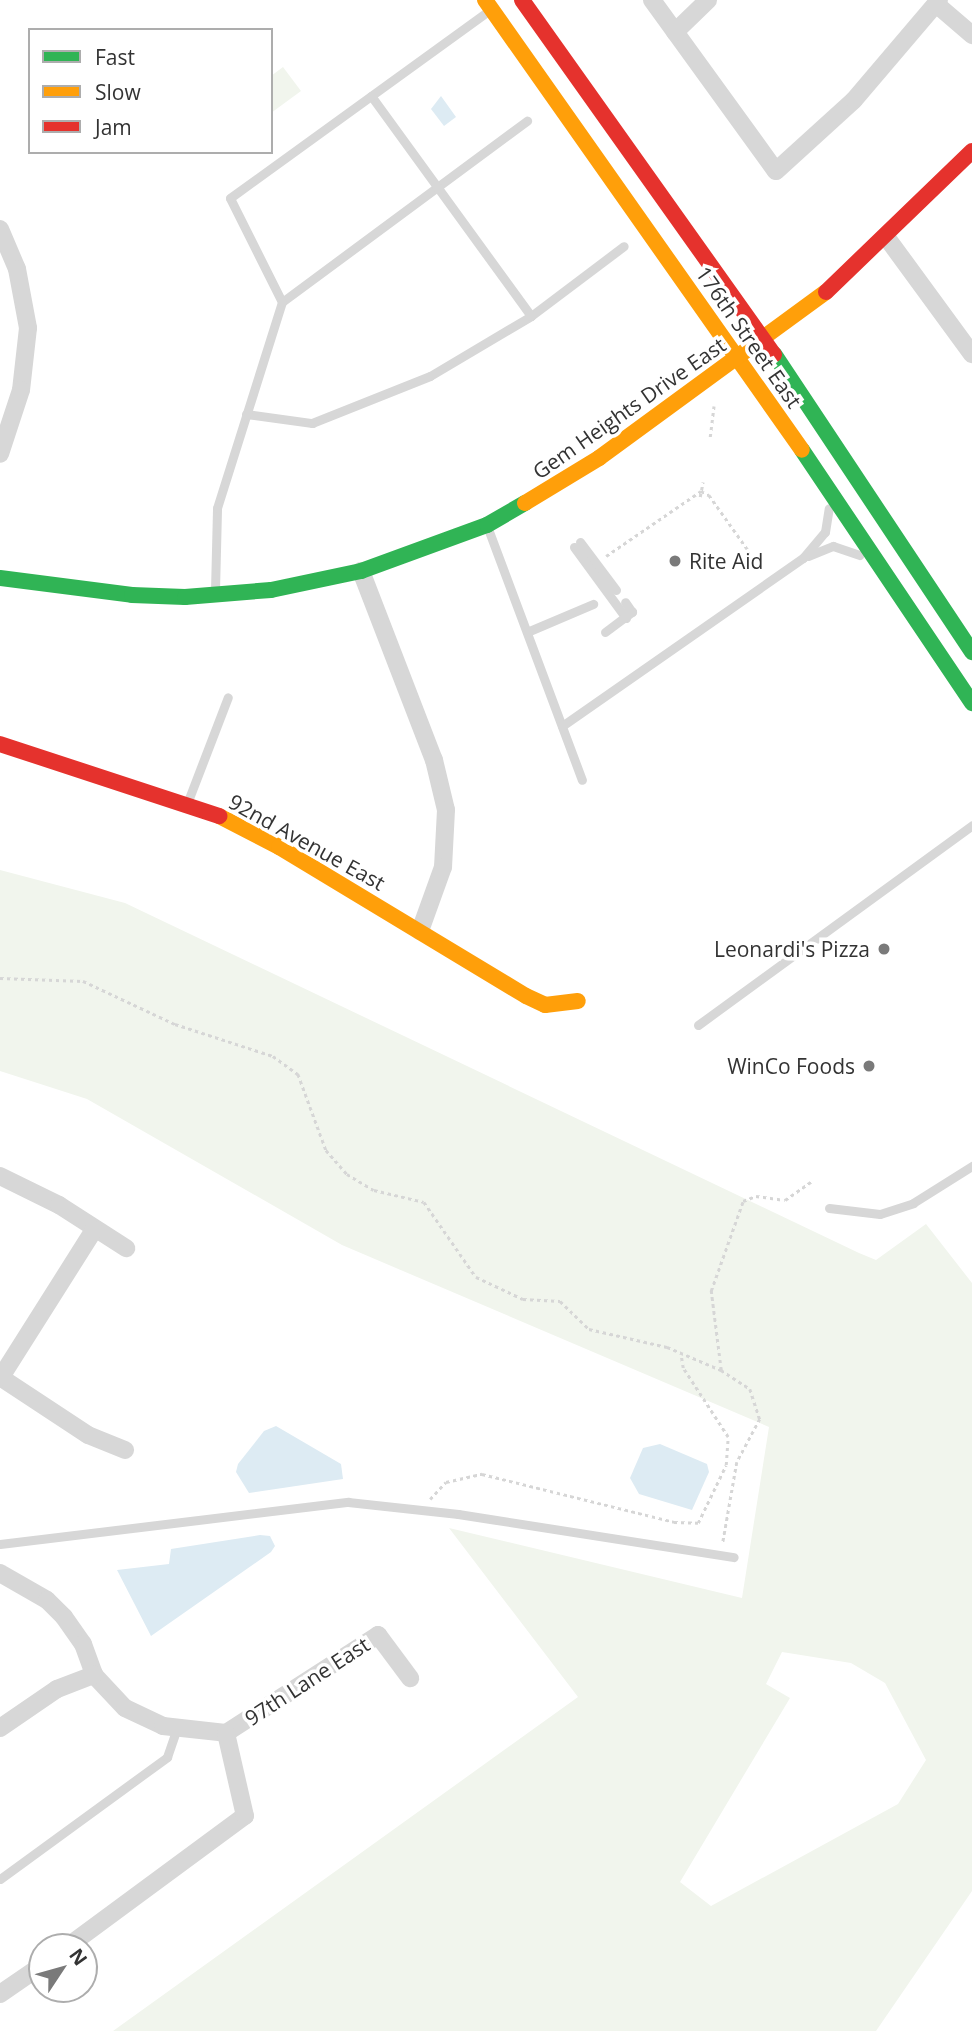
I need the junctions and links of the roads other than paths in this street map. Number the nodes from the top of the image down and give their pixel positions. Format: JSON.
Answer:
{"nodes":[{"id":1,"x":522,"y":0,"type":"edge"},
{"id":2,"x":652,"y":0,"type":"edge"},
{"id":3,"x":708,"y":0,"type":"edge"},
{"id":4,"x":937,"y":2,"type":"edge"},
{"id":5,"x":488,"y":4,"type":"edge"},
{"id":6,"x":675,"y":32,"type":"junction"},
{"id":7,"x":972,"y":35,"type":"edge"},
{"id":8,"x":371,"y":96,"type":"junction"},
{"id":9,"x":527,"y":121,"type":"dead end"},
{"id":10,"x":972,"y":151,"type":"edge"},
{"id":11,"x":437,"y":187,"type":"junction"},
{"id":12,"x":0,"y":229,"type":"edge"},
{"id":13,"x":887,"y":238,"type":"junction"},
{"id":14,"x":624,"y":246,"type":"dead end"},
{"id":15,"x":282,"y":302,"type":"junction"},
{"id":16,"x":531,"y":316,"type":"junction"},
{"id":17,"x":764,"y":339,"type":"junction"},
{"id":18,"x":972,"y":354,"type":"edge"},
{"id":19,"x":739,"y":357,"type":"junction"},
{"id":20,"x":246,"y":414,"type":"junction"},
{"id":21,"x":788,"y":429,"type":"junction"},
{"id":22,"x":0,"y":454,"type":"edge"},
{"id":23,"x":487,"y":525,"type":"junction"},
{"id":24,"x":803,"y":558,"type":"junction"},
{"id":25,"x":360,"y":571,"type":"junction"},
{"id":26,"x":0,"y":578,"type":"edge"},
{"id":27,"x":616,"y":590,"type":"dead end"},
{"id":28,"x":215,"y":593,"type":"junction"},
{"id":29,"x":899,"y":594,"type":"junction"},
{"id":30,"x":625,"y":603,"type":"dead end"},
{"id":31,"x":593,"y":604,"type":"dead end"},
{"id":32,"x":626,"y":618,"type":"junction"},
{"id":33,"x":527,"y":632,"type":"junction"},
{"id":34,"x":606,"y":632,"type":"dead end"},
{"id":35,"x":972,"y":652,"type":"edge"},
{"id":36,"x":228,"y":697,"type":"dead end"},
{"id":37,"x":972,"y":703,"type":"edge"},
{"id":38,"x":562,"y":726,"type":"junction"},
{"id":39,"x":0,"y":744,"type":"edge"},
{"id":40,"x":582,"y":780,"type":"dead end"},
{"id":41,"x":187,"y":803,"type":"junction"},
{"id":42,"x":972,"y":825,"type":"edge"},
{"id":43,"x":420,"y":931,"type":"junction"},
{"id":44,"x":578,"y":1001,"type":"dead end"},
{"id":45,"x":698,"y":1025,"type":"dead end"},
{"id":46,"x":972,"y":1166,"type":"edge"},
{"id":47,"x":0,"y":1176,"type":"edge"},
{"id":48,"x":829,"y":1208,"type":"dead end"},
{"id":49,"x":94,"y":1230,"type":"junction"},
{"id":50,"x":126,"y":1248,"type":"dead end"},
{"id":51,"x":0,"y":1377,"type":"edge"},
{"id":52,"x":125,"y":1450,"type":"dead end"},
{"id":53,"x":0,"y":1544,"type":"edge"},
{"id":54,"x":734,"y":1557,"type":"dead end"},
{"id":55,"x":0,"y":1573,"type":"edge"},
{"id":56,"x":94,"y":1675,"type":"junction"},
{"id":57,"x":410,"y":1678,"type":"dead end"},
{"id":58,"x":0,"y":1728,"type":"edge"},
{"id":59,"x":177,"y":1728,"type":"junction"},
{"id":60,"x":226,"y":1733,"type":"junction"},
{"id":61,"x":0,"y":1879,"type":"edge"},
{"id":62,"x":85,"y":1933,"type":"edge"},
{"id":63,"x":28,"y":1975,"type":"edge"},
{"id":64,"x":0,"y":1994,"type":"edge"}],
"edges":[{"from":1,"to":17,"type":"street","name":"176th Street East"},
{"from":2,"to":6,"type":"street"},
{"from":3,"to":6,"type":"street"},
{"from":4,"to":6,"type":"street"},
{"from":4,"to":7,"type":"street"},
{"from":5,"to":8,"type":"lane"},
{"from":5,"to":19,"type":"street","name":"176th Street East"},
{"from":8,"to":11,"type":"lane"},
{"from":8,"to":15,"type":"lane"},
{"from":9,"to":11,"type":"lane"},
{"from":10,"to":13,"type":"street","name":"Gem Heights Drive East"},
{"from":11,"to":15,"type":"lane"},
{"from":11,"to":16,"type":"lane"},
{"from":12,"to":22,"type":"street"},
{"from":13,"to":17,"type":"street","name":"Gem Heights Drive East"},
{"from":13,"to":18,"type":"street"},
{"from":14,"to":16,"type":"lane"},
{"from":15,"to":20,"type":"lane"},
{"from":16,"to":20,"type":"lane"},
{"from":17,"to":19,"type":"street","name":"Gem Heights Drive East"},
{"from":17,"to":35,"type":"street","name":"176th Street East"},
{"from":19,"to":21,"type":"street","name":"176th Street East"},
{"from":19,"to":23,"type":"street","name":"Gem Heights Drive East"},
{"from":20,"to":28,"type":"lane"},
{"from":21,"to":24,"type":"lane"},
{"from":21,"to":29,"type":"street","name":"176th Street East"},
{"from":23,"to":25,"type":"street","name":"Gem Heights Drive East"},
{"from":23,"to":33,"type":"lane"},
{"from":24,"to":29,"type":"lane"},
{"from":24,"to":38,"type":"lane"},
{"from":25,"to":28,"type":"street","name":"Gem Heights Drive East"},
{"from":25,"to":43,"type":"street"},
{"from":26,"to":28,"type":"street","name":"Gem Heights Drive East"},
{"from":27,"to":32,"type":"lane"},
{"from":29,"to":37,"type":"street","name":"176th Street East"},
{"from":30,"to":32,"type":"lane"},
{"from":31,"to":33,"type":"lane"},
{"from":32,"to":34,"type":"lane"},
{"from":33,"to":38,"type":"lane"},
{"from":36,"to":41,"type":"lane"},
{"from":38,"to":40,"type":"lane"},
{"from":39,"to":41,"type":"street","name":"92nd Avenue East"},
{"from":41,"to":43,"type":"street","name":"92nd Avenue East"},
{"from":42,"to":45,"type":"lane"},
{"from":43,"to":44,"type":"street","name":"92nd Avenue East"},
{"from":46,"to":48,"type":"lane"},
{"from":47,"to":49,"type":"street"},
{"from":49,"to":50,"type":"street"},
{"from":49,"to":51,"type":"street"},
{"from":51,"to":52,"type":"street"},
{"from":53,"to":54,"type":"lane"},
{"from":55,"to":56,"type":"street"},
{"from":56,"to":58,"type":"street"},
{"from":56,"to":59,"type":"street"},
{"from":57,"to":60,"type":"street","name":"97th Lane East"},
{"from":59,"to":60,"type":"street"},
{"from":59,"to":61,"type":"lane"},
{"from":60,"to":62,"type":"street"},
{"from":63,"to":64,"type":"street"}]}
